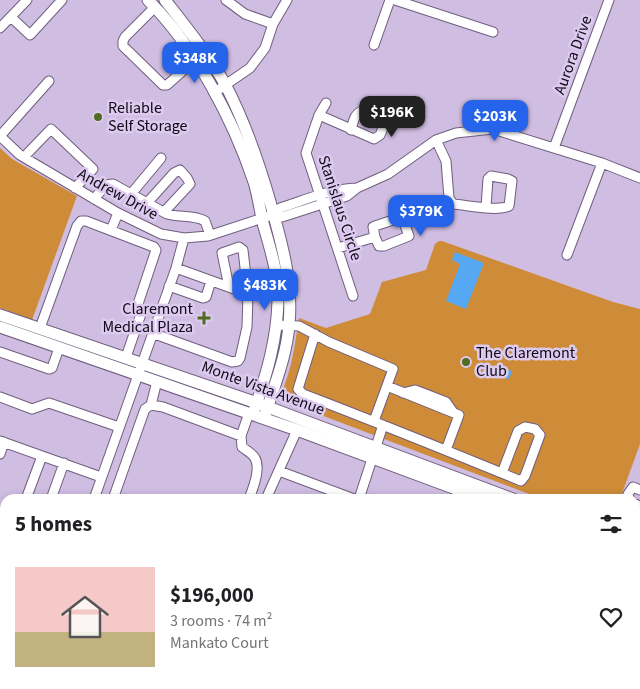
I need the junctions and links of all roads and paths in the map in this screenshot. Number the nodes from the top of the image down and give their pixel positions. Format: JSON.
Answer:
{"nodes":[{"id":1,"x":27,"y":0,"type":"edge"},
{"id":2,"x":62,"y":0,"type":"edge"},
{"id":3,"x":165,"y":0,"type":"edge"},
{"id":4,"x":226,"y":0,"type":"edge"},
{"id":5,"x":287,"y":0,"type":"edge"},
{"id":6,"x":390,"y":0,"type":"edge"},
{"id":7,"x":395,"y":0,"type":"edge"},
{"id":8,"x":609,"y":0,"type":"edge"},
{"id":9,"x":151,"y":3,"type":"edge"},
{"id":10,"x":11,"y":16,"type":"junction"},
{"id":11,"x":273,"y":24,"type":"junction"},
{"id":12,"x":0,"y":28,"type":"edge"},
{"id":13,"x":493,"y":32,"type":"dead end"},
{"id":14,"x":374,"y":46,"type":"dead end"},
{"id":15,"x":195,"y":60,"type":"junction"},
{"id":16,"x":49,"y":81,"type":"dead end"},
{"id":17,"x":225,"y":84,"type":"junction"},
{"id":18,"x":215,"y":92,"type":"junction"},
{"id":19,"x":326,"y":103,"type":"dead end"},
{"id":20,"x":319,"y":115,"type":"junction"},
{"id":21,"x":351,"y":130,"type":"junction"},
{"id":22,"x":0,"y":136,"type":"edge"},
{"id":23,"x":436,"y":140,"type":"junction"},
{"id":24,"x":554,"y":148,"type":"junction"},
{"id":25,"x":24,"y":157,"type":"junction"},
{"id":26,"x":162,"y":158,"type":"dead end"},
{"id":27,"x":602,"y":164,"type":"junction"},
{"id":28,"x":640,"y":178,"type":"edge"},
{"id":29,"x":75,"y":188,"type":"junction"},
{"id":30,"x":357,"y":188,"type":"junction"},
{"id":31,"x":131,"y":194,"type":"junction"},
{"id":32,"x":320,"y":194,"type":"junction"},
{"id":33,"x":94,"y":199,"type":"junction"},
{"id":34,"x":147,"y":203,"type":"junction"},
{"id":35,"x":324,"y":204,"type":"junction"},
{"id":36,"x":486,"y":207,"type":"dead end"},
{"id":37,"x":164,"y":212,"type":"junction"},
{"id":38,"x":118,"y":213,"type":"junction"},
{"id":39,"x":276,"y":214,"type":"junction"},
{"id":40,"x":262,"y":219,"type":"junction"},
{"id":41,"x":110,"y":230,"type":"junction"},
{"id":42,"x":210,"y":235,"type":"junction"},
{"id":43,"x":375,"y":237,"type":"dead end"},
{"id":44,"x":184,"y":238,"type":"junction"},
{"id":45,"x":338,"y":248,"type":"junction"},
{"id":46,"x":568,"y":255,"type":"dead end"},
{"id":47,"x":176,"y":268,"type":"junction"},
{"id":48,"x":211,"y":281,"type":"junction"},
{"id":49,"x":169,"y":286,"type":"junction"},
{"id":50,"x":229,"y":287,"type":"junction"},
{"id":51,"x":248,"y":294,"type":"junction"},
{"id":52,"x":353,"y":296,"type":"dead end"},
{"id":53,"x":0,"y":315,"type":"edge"},
{"id":54,"x":277,"y":324,"type":"junction"},
{"id":55,"x":289,"y":326,"type":"junction"},
{"id":56,"x":0,"y":327,"type":"edge"},
{"id":57,"x":40,"y":328,"type":"junction"},
{"id":58,"x":152,"y":333,"type":"junction"},
{"id":59,"x":315,"y":334,"type":"junction"},
{"id":60,"x":59,"y":348,"type":"junction"},
{"id":61,"x":0,"y":352,"type":"edge"},
{"id":62,"x":126,"y":357,"type":"junction"},
{"id":63,"x":142,"y":362,"type":"junction"},
{"id":64,"x":138,"y":375,"type":"junction"},
{"id":65,"x":157,"y":381,"type":"junction"},
{"id":66,"x":387,"y":386,"type":"junction"},
{"id":67,"x":0,"y":397,"type":"edge"},
{"id":68,"x":150,"y":405,"type":"junction"},
{"id":69,"x":262,"y":405,"type":"junction"},
{"id":70,"x":255,"y":415,"type":"junction"},
{"id":71,"x":379,"y":423,"type":"junction"},
{"id":72,"x":119,"y":427,"type":"junction"},
{"id":73,"x":297,"y":430,"type":"junction"},
{"id":74,"x":241,"y":436,"type":"junction"},
{"id":75,"x":2,"y":441,"type":"edge"},
{"id":76,"x":446,"y":450,"type":"junction"},
{"id":77,"x":374,"y":452,"type":"junction"},
{"id":78,"x":0,"y":454,"type":"edge"},
{"id":79,"x":42,"y":456,"type":"junction"},
{"id":80,"x":64,"y":463,"type":"junction"},
{"id":81,"x":279,"y":471,"type":"junction"},
{"id":82,"x":502,"y":473,"type":"junction"},
{"id":83,"x":101,"y":477,"type":"junction"},
{"id":84,"x":640,"y":490,"type":"edge"},
{"id":85,"x":28,"y":494,"type":"edge"},
{"id":86,"x":53,"y":494,"type":"edge"},
{"id":87,"x":96,"y":494,"type":"edge"},
{"id":88,"x":115,"y":494,"type":"edge"},
{"id":89,"x":251,"y":494,"type":"edge"},
{"id":90,"x":268,"y":494,"type":"edge"},
{"id":91,"x":341,"y":494,"type":"edge"},
{"id":92,"x":361,"y":494,"type":"edge"},
{"id":93,"x":471,"y":494,"type":"edge"},
{"id":94,"x":498,"y":494,"type":"edge"},
{"id":95,"x":628,"y":494,"type":"edge"}],
"edges":[{"from":1,"to":10,"type":"street"},
{"from":2,"to":10,"type":"street"},
{"from":3,"to":17,"type":"main road"},
{"from":4,"to":11,"type":"street"},
{"from":5,"to":11,"type":"street"},
{"from":6,"to":14,"type":"street"},
{"from":7,"to":13,"type":"street"},
{"from":8,"to":24,"type":"street","name":"Aurora Drive"},
{"from":9,"to":15,"type":"main road"},
{"from":9,"to":15,"type":"street"},
{"from":10,"to":12,"type":"street"},
{"from":11,"to":17,"type":"street"},
{"from":15,"to":18,"type":"main road"},
{"from":16,"to":22,"type":"street"},
{"from":17,"to":18,"type":"street"},
{"from":17,"to":39,"type":"main road"},
{"from":18,"to":40,"type":"main road"},
{"from":19,"to":20,"type":"street","name":"Stanislaus Circle"},
{"from":20,"to":21,"type":"street"},
{"from":20,"to":32,"type":"street","name":"Stanislaus Circle"},
{"from":21,"to":21,"type":"street"},
{"from":22,"to":25,"type":"street","name":"Andrew Drive"},
{"from":23,"to":24,"type":"street"},
{"from":23,"to":30,"type":"street"},
{"from":23,"to":36,"type":"street"},
{"from":24,"to":27,"type":"street"},
{"from":25,"to":29,"type":"street","name":"Andrew Drive"},
{"from":25,"to":29,"type":"street"},
{"from":26,"to":31,"type":"street"},
{"from":27,"to":28,"type":"street"},
{"from":27,"to":46,"type":"street"},
{"from":29,"to":33,"type":"street","name":"Andrew Drive"},
{"from":30,"to":32,"type":"street"},
{"from":30,"to":35,"type":"street"},
{"from":31,"to":33,"type":"street"},
{"from":31,"to":34,"type":"street"},
{"from":32,"to":35,"type":"street","name":"Stanislaus Circle"},
{"from":32,"to":39,"type":"street"},
{"from":33,"to":38,"type":"street","name":"Andrew Drive"},
{"from":34,"to":37,"type":"street"},
{"from":34,"to":37,"type":"street"},
{"from":35,"to":39,"type":"street"},
{"from":35,"to":45,"type":"street","name":"Stanislaus Circle"},
{"from":37,"to":42,"type":"street"},
{"from":38,"to":41,"type":"street"},
{"from":38,"to":44,"type":"street","name":"Andrew Drive"},
{"from":39,"to":40,"type":"street","name":"Andrew Drive"},
{"from":39,"to":55,"type":"main road"},
{"from":40,"to":42,"type":"street","name":"Andrew Drive"},
{"from":40,"to":54,"type":"main road"},
{"from":41,"to":57,"type":"street"},
{"from":41,"to":62,"type":"street"},
{"from":42,"to":44,"type":"street","name":"Andrew Drive"},
{"from":43,"to":45,"type":"street"},
{"from":44,"to":47,"type":"street"},
{"from":45,"to":52,"type":"street","name":"Stanislaus Circle"},
{"from":47,"to":48,"type":"street"},
{"from":47,"to":49,"type":"street"},
{"from":48,"to":49,"type":"street"},
{"from":48,"to":50,"type":"street"},
{"from":49,"to":58,"type":"street"},
{"from":50,"to":51,"type":"street"},
{"from":50,"to":51,"type":"street"},
{"from":51,"to":58,"type":"street"},
{"from":53,"to":57,"type":"main road","name":"Monte Vista Avenue"},
{"from":54,"to":55,"type":"street"},
{"from":54,"to":69,"type":"main road"},
{"from":55,"to":59,"type":"street"},
{"from":55,"to":69,"type":"main road"},
{"from":56,"to":60,"type":"main road","name":"Monte Vista Avenue"},
{"from":57,"to":62,"type":"main road","name":"Monte Vista Avenue"},
{"from":58,"to":63,"type":"street"},
{"from":59,"to":66,"type":"street"},
{"from":59,"to":71,"type":"street"},
{"from":60,"to":61,"type":"street"},
{"from":60,"to":64,"type":"main road","name":"Monte Vista Avenue"},
{"from":62,"to":63,"type":"main road","name":"Monte Vista Avenue"},
{"from":63,"to":64,"type":"street"},
{"from":63,"to":69,"type":"main road","name":"Monte Vista Avenue"},
{"from":64,"to":65,"type":"main road","name":"Monte Vista Avenue"},
{"from":64,"to":72,"type":"street"},
{"from":65,"to":68,"type":"street"},
{"from":65,"to":70,"type":"main road","name":"Monte Vista Avenue"},
{"from":66,"to":71,"type":"street"},
{"from":66,"to":76,"type":"street"},
{"from":67,"to":72,"type":"street"},
{"from":68,"to":74,"type":"street"},
{"from":68,"to":88,"type":"street"},
{"from":69,"to":70,"type":"main road"},
{"from":69,"to":77,"type":"main road","name":"Monte Vista Avenue"},
{"from":70,"to":73,"type":"main road","name":"Monte Vista Avenue"},
{"from":70,"to":74,"type":"street"},
{"from":71,"to":76,"type":"street"},
{"from":71,"to":77,"type":"street"},
{"from":72,"to":83,"type":"street"},
{"from":73,"to":77,"type":"main road","name":"Monte Vista Avenue"},
{"from":73,"to":81,"type":"street"},
{"from":74,"to":89,"type":"street"},
{"from":75,"to":78,"type":"street"},
{"from":75,"to":79,"type":"street"},
{"from":76,"to":82,"type":"street"},
{"from":77,"to":92,"type":"street"},
{"from":77,"to":93,"type":"main road","name":"Monte Vista Avenue"},
{"from":77,"to":94,"type":"main road","name":"Monte Vista Avenue"},
{"from":79,"to":80,"type":"street"},
{"from":79,"to":85,"type":"street"},
{"from":80,"to":83,"type":"street"},
{"from":80,"to":86,"type":"street"},
{"from":81,"to":90,"type":"street"},
{"from":81,"to":91,"type":"street"},
{"from":82,"to":82,"type":"street"},
{"from":83,"to":87,"type":"street"},
{"from":84,"to":95,"type":"street"}]}
